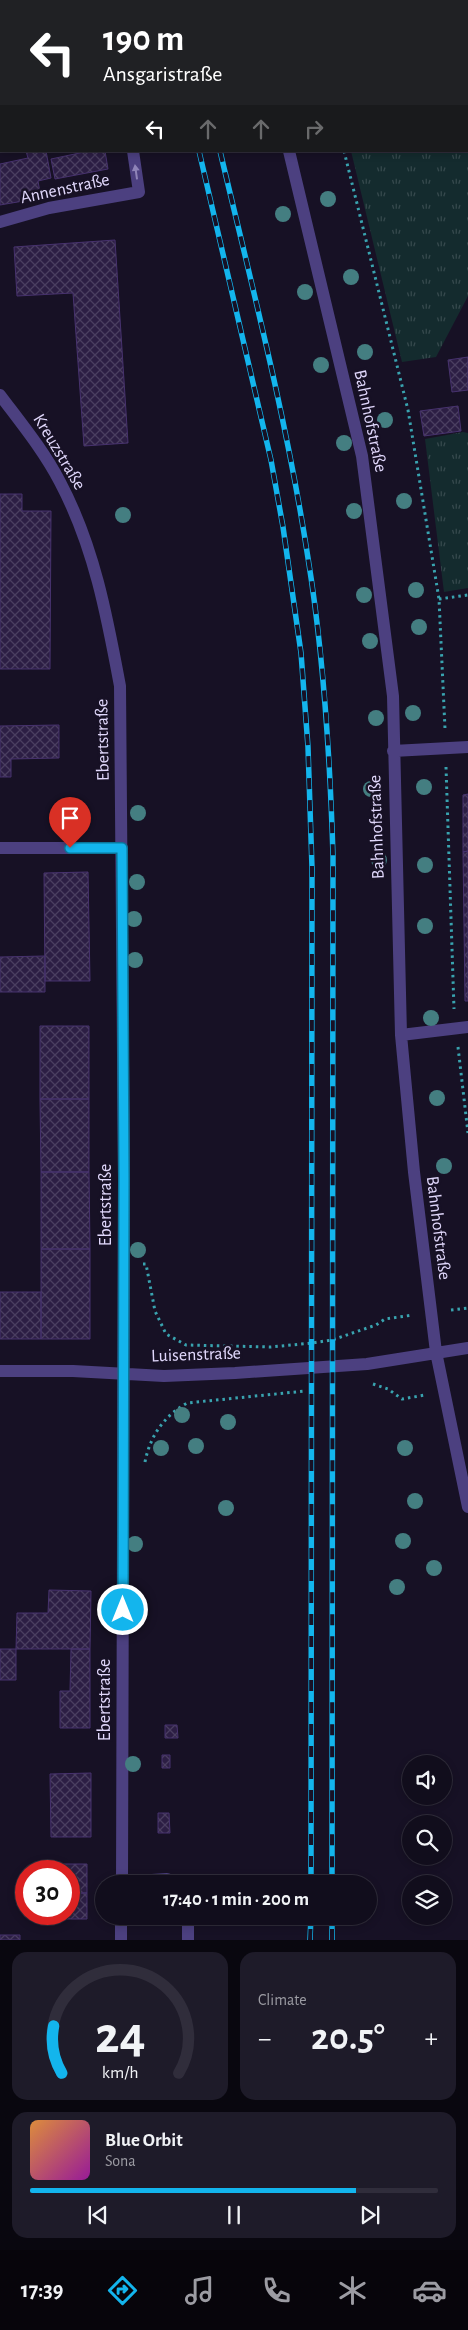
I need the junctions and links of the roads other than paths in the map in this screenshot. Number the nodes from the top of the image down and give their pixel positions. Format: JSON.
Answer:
{"nodes":[{"id":1,"x":132,"y":152,"type":"edge"},
{"id":2,"x":289,"y":152,"type":"edge"},
{"id":3,"x":0,"y":222,"type":"edge"},
{"id":4,"x":0,"y":395,"type":"edge"},
{"id":5,"x":82,"y":530,"type":"joint"},
{"id":6,"x":468,"y":747,"type":"edge"},
{"id":7,"x":393,"y":751,"type":"junction"},
{"id":8,"x":0,"y":848,"type":"edge"},
{"id":9,"x":122,"y":848,"type":"junction"},
{"id":10,"x":468,"y":1027,"type":"edge"},
{"id":11,"x":401,"y":1035,"type":"junction"},
{"id":12,"x":468,"y":1348,"type":"edge"},
{"id":13,"x":436,"y":1352,"type":"junction"},
{"id":14,"x":0,"y":1371,"type":"edge"},
{"id":15,"x":123,"y":1373,"type":"junction"},
{"id":16,"x":468,"y":1507,"type":"edge"},
{"id":17,"x":122,"y":1875,"type":"edge"},
{"id":18,"x":122,"y":1925,"type":"edge"},
{"id":19,"x":188,"y":1925,"type":"edge"},
{"id":20,"x":121,"y":1940,"type":"edge"},
{"id":21,"x":188,"y":1940,"type":"edge"}],
"edges":[{"from":3,"to":1,"type":"street","name":"Annenstraße","one_way":true},
{"from":2,"to":7,"type":"street","name":"Bahnhofstraße"},
{"from":4,"to":5,"type":"street","name":"Kreuzstraße"},
{"from":5,"to":9,"type":"street","name":"Ebertstraße"},
{"from":6,"to":7,"type":"street"},
{"from":7,"to":11,"type":"street","name":"Bahnhofstraße"},
{"from":8,"to":9,"type":"street"},
{"from":9,"to":15,"type":"street","name":"Ebertstraße"},
{"from":10,"to":11,"type":"street"},
{"from":11,"to":13,"type":"street","name":"Bahnhofstraße"},
{"from":12,"to":13,"type":"street","name":"Luisenstraße"},
{"from":13,"to":15,"type":"street","name":"Luisenstraße"},
{"from":13,"to":16,"type":"street","name":"Bahnhofstraße"},
{"from":14,"to":15,"type":"street","name":"Luisenstraße"},
{"from":15,"to":17,"type":"street","name":"Ebertstraße"},
{"from":18,"to":20,"type":"street"},
{"from":19,"to":21,"type":"street"}]}
